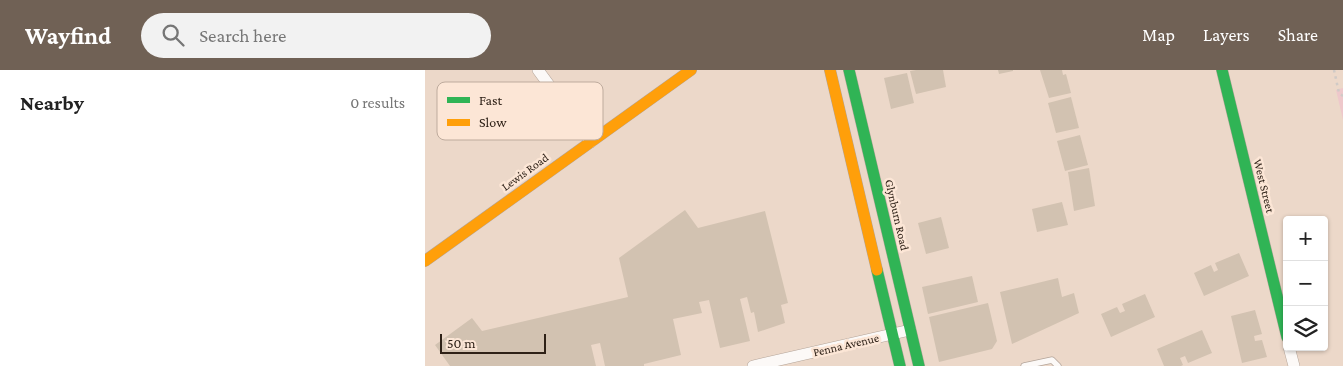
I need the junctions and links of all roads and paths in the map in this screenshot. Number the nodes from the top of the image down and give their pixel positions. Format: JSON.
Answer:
{"nodes":[{"id":1,"x":538,"y":70,"type":"edge"},
{"id":2,"x":691,"y":70,"type":"edge"},
{"id":3,"x":830,"y":70,"type":"edge"},
{"id":4,"x":849,"y":70,"type":"edge"},
{"id":5,"x":1222,"y":70,"type":"edge"},
{"id":6,"x":1334,"y":70,"type":"edge"},
{"id":7,"x":547,"y":82,"type":"edge"},
{"id":8,"x":1343,"y":96,"type":"edge"},
{"id":9,"x":603,"y":133,"type":"edge"},
{"id":10,"x":594,"y":140,"type":"edge"},
{"id":11,"x":591,"y":142,"type":"joint"},
{"id":12,"x":425,"y":261,"type":"edge"},
{"id":13,"x":1283,"y":322,"type":"edge"},
{"id":14,"x":911,"y":330,"type":"junction"},
{"id":15,"x":892,"y":334,"type":"junction"},
{"id":16,"x":1290,"y":351,"type":"edge"},
{"id":17,"x":753,"y":366,"type":"edge"},
{"id":18,"x":899,"y":366,"type":"edge"},
{"id":19,"x":919,"y":366,"type":"edge"},
{"id":20,"x":1025,"y":366,"type":"edge"},
{"id":21,"x":1058,"y":366,"type":"edge"},
{"id":22,"x":1294,"y":366,"type":"edge"}],
"edges":[{"from":1,"to":7,"type":"street"},
{"from":2,"to":9,"type":"main road","name":"Lewis Road"},
{"from":3,"to":15,"type":"main road"},
{"from":4,"to":14,"type":"main road","name":"Glynburn Road"},
{"from":5,"to":13,"type":"main road","name":"West Street"},
{"from":6,"to":8,"type":"path"},
{"from":10,"to":11,"type":"main road","name":"Lewis Road"},
{"from":11,"to":12,"type":"main road","name":"Lewis Road"},
{"from":14,"to":15,"type":"street","name":"Penna Avenue"},
{"from":14,"to":19,"type":"main road","name":"Glynburn Road"},
{"from":15,"to":17,"type":"street","name":"Penna Avenue"},
{"from":15,"to":18,"type":"main road"},
{"from":16,"to":22,"type":"street"},
{"from":20,"to":21,"type":"lane"}]}
